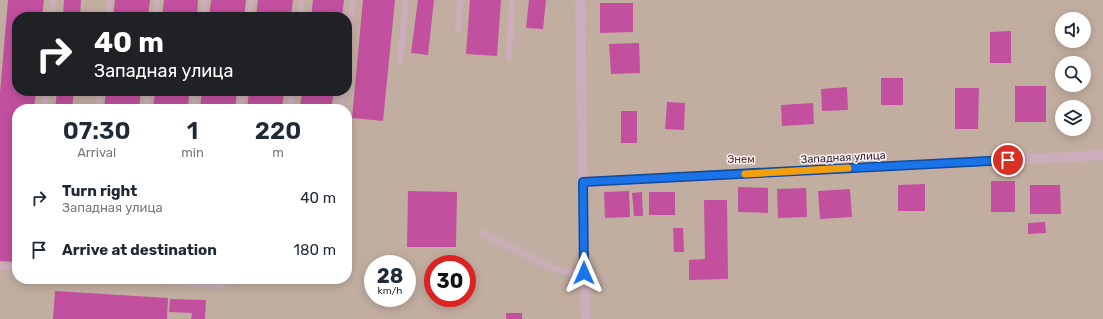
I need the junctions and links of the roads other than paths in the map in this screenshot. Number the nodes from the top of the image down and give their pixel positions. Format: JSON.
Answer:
{"nodes":[{"id":1,"x":53,"y":0,"type":"edge"},
{"id":2,"x":110,"y":0,"type":"edge"},
{"id":3,"x":157,"y":0,"type":"edge"},
{"id":4,"x":204,"y":0,"type":"edge"},
{"id":5,"x":251,"y":0,"type":"edge"},
{"id":6,"x":302,"y":0,"type":"edge"},
{"id":7,"x":353,"y":0,"type":"edge"},
{"id":8,"x":406,"y":0,"type":"edge"},
{"id":9,"x":460,"y":0,"type":"edge"},
{"id":10,"x":512,"y":0,"type":"edge"},
{"id":11,"x":580,"y":0,"type":"edge"},
{"id":12,"x":52,"y":12,"type":"edge"},
{"id":13,"x":109,"y":12,"type":"edge"},
{"id":14,"x":156,"y":12,"type":"edge"},
{"id":15,"x":203,"y":12,"type":"edge"},
{"id":16,"x":250,"y":12,"type":"edge"},
{"id":17,"x":301,"y":12,"type":"edge"},
{"id":18,"x":352,"y":12,"type":"edge"},
{"id":19,"x":458,"y":30,"type":"dead end"},
{"id":20,"x":509,"y":57,"type":"dead end"},
{"id":21,"x":400,"y":62,"type":"dead end"},
{"id":22,"x":1103,"y":155,"type":"edge"},
{"id":23,"x":583,"y":182,"type":"junction"},
{"id":24,"x":480,"y":232,"type":"dead end"},
{"id":25,"x":0,"y":266,"type":"edge"},
{"id":26,"x":12,"y":267,"type":"edge"},
{"id":27,"x":584,"y":273,"type":"junction"},
{"id":28,"x":207,"y":284,"type":"edge"},
{"id":29,"x":222,"y":284,"type":"edge"},
{"id":30,"x":586,"y":319,"type":"edge"}],
"edges":[{"from":1,"to":12,"type":"lane"},
{"from":2,"to":13,"type":"lane"},
{"from":3,"to":14,"type":"lane"},
{"from":4,"to":15,"type":"lane"},
{"from":5,"to":16,"type":"lane"},
{"from":6,"to":17,"type":"lane"},
{"from":7,"to":18,"type":"lane"},
{"from":8,"to":21,"type":"lane"},
{"from":9,"to":19,"type":"lane"},
{"from":10,"to":20,"type":"lane"},
{"from":11,"to":23,"type":"street"},
{"from":22,"to":23,"type":"street","name":"Западная улица"},
{"from":23,"to":27,"type":"street"},
{"from":24,"to":27,"type":"lane"},
{"from":25,"to":26,"type":"lane"},
{"from":27,"to":30,"type":"street"},
{"from":28,"to":29,"type":"lane"}]}
